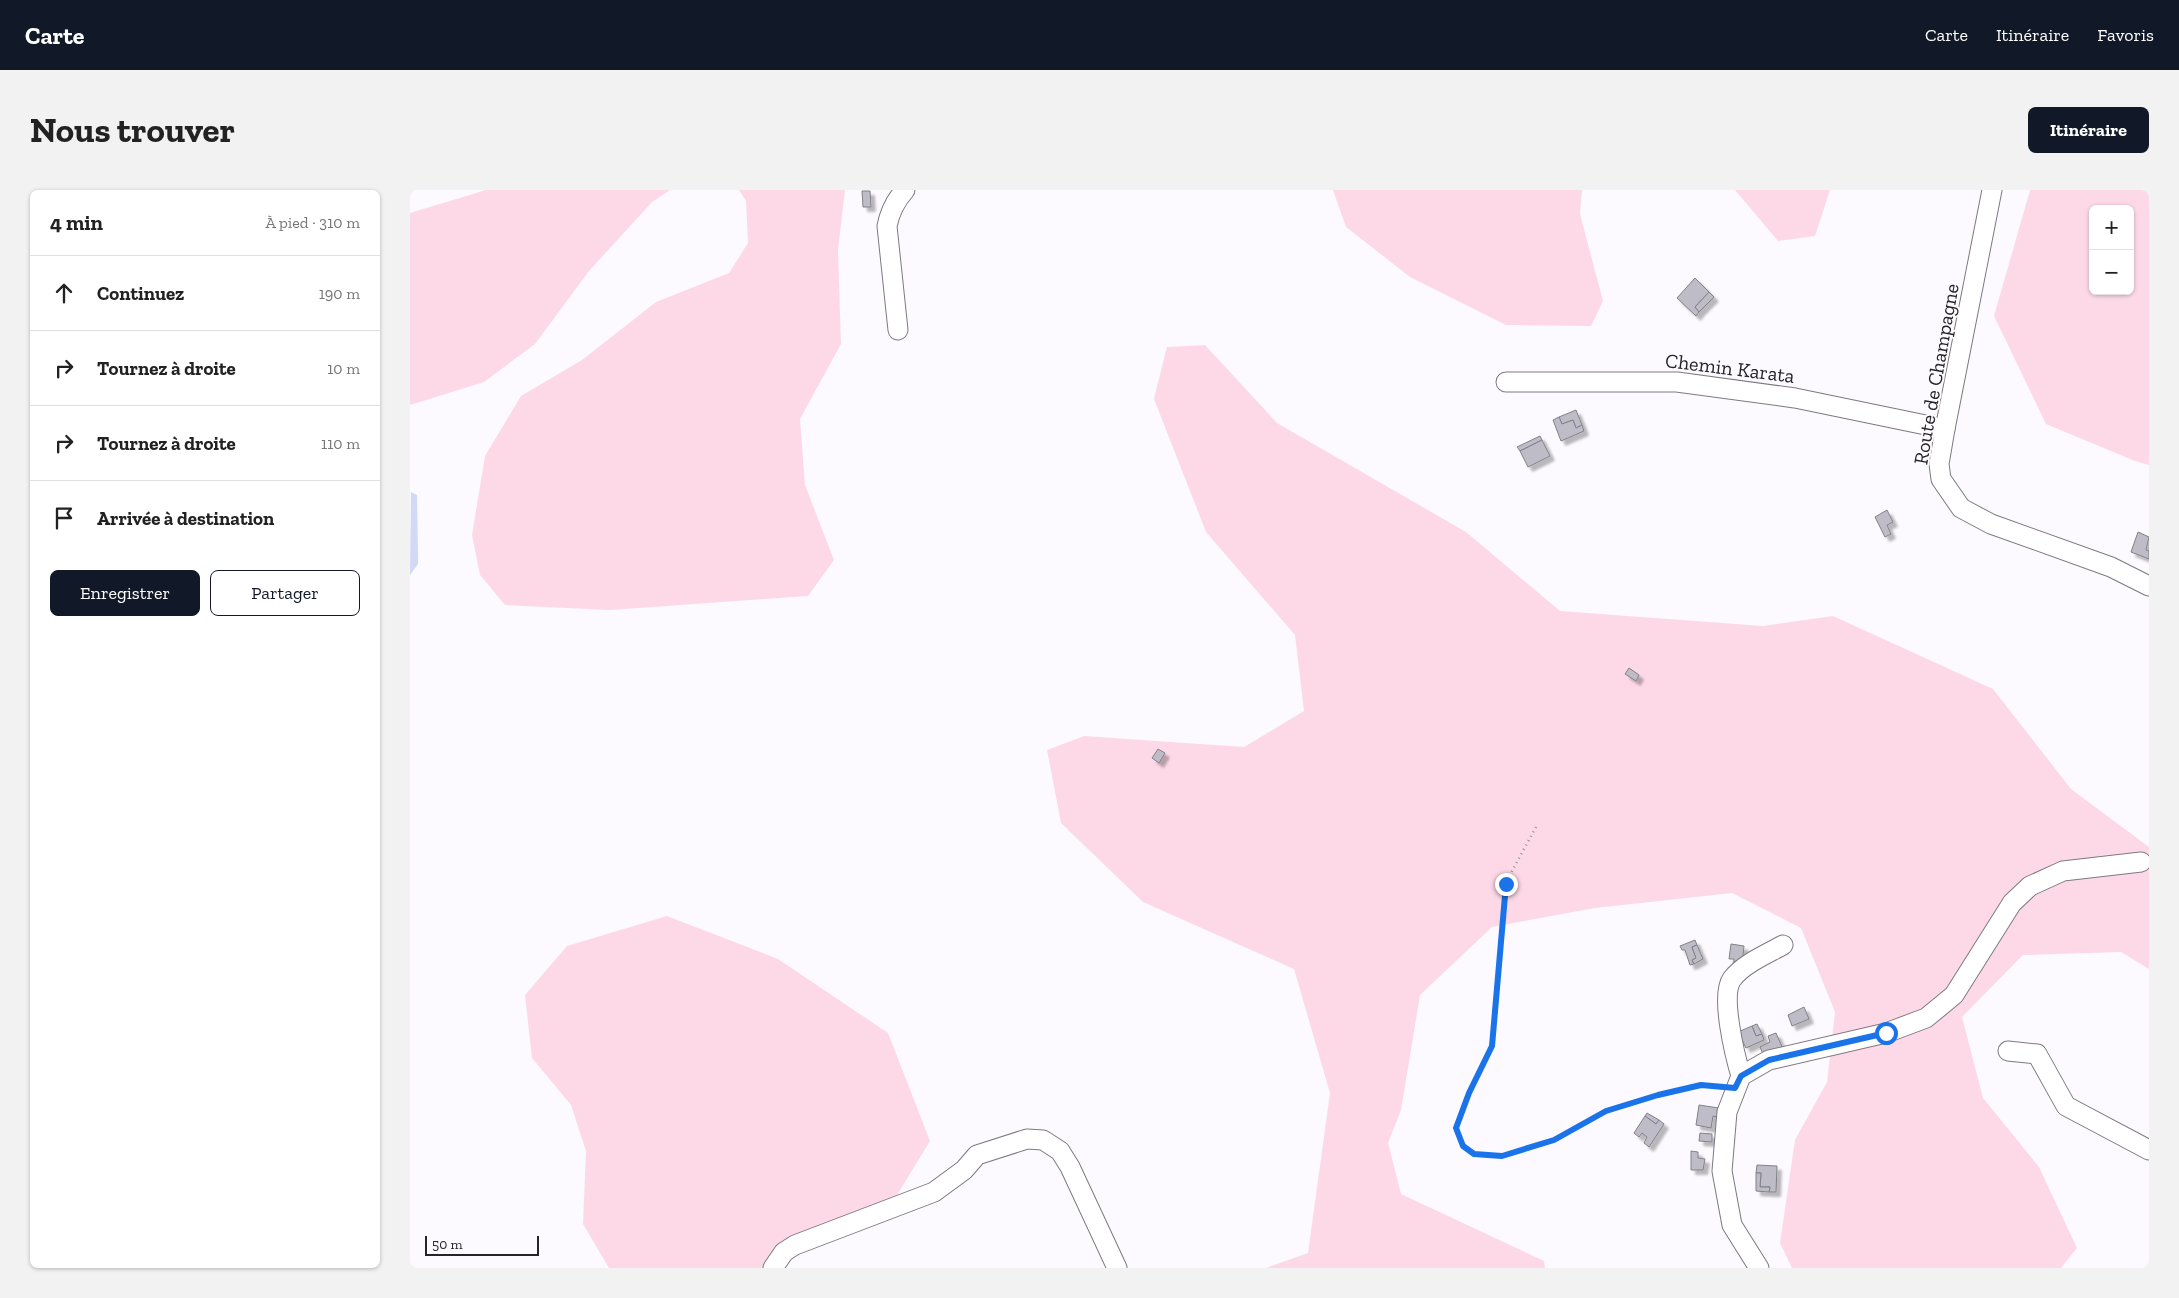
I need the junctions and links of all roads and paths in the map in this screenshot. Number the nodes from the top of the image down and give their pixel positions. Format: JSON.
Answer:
{"nodes":[{"id":1,"x":905,"y":190,"type":"edge"},
{"id":2,"x":1992,"y":190,"type":"edge"},
{"id":3,"x":898,"y":330,"type":"dead end"},
{"id":4,"x":1506,"y":382,"type":"dead end"},
{"id":5,"x":1945,"y":429,"type":"junction"},
{"id":6,"x":2149,"y":586,"type":"edge"},
{"id":7,"x":1536,"y":827,"type":"dead end"},
{"id":8,"x":2141,"y":862,"type":"dead end"},
{"id":9,"x":1783,"y":945,"type":"dead end"},
{"id":10,"x":2008,"y":1051,"type":"dead end"},
{"id":11,"x":1738,"y":1082,"type":"junction"},
{"id":12,"x":2149,"y":1150,"type":"edge"},
{"id":13,"x":773,"y":1268,"type":"edge"},
{"id":14,"x":1117,"y":1268,"type":"edge"},
{"id":15,"x":1759,"y":1268,"type":"edge"}],
"edges":[{"from":1,"to":3,"type":"street"},
{"from":2,"to":5,"type":"street","name":"Route de Champagne"},
{"from":4,"to":5,"type":"street","name":"Chemin Karata"},
{"from":5,"to":6,"type":"street","name":"Route de Champagne"},
{"from":7,"to":11,"type":"path"},
{"from":8,"to":11,"type":"street"},
{"from":9,"to":11,"type":"street"},
{"from":10,"to":12,"type":"street"},
{"from":11,"to":15,"type":"street"},
{"from":13,"to":14,"type":"street"}]}
